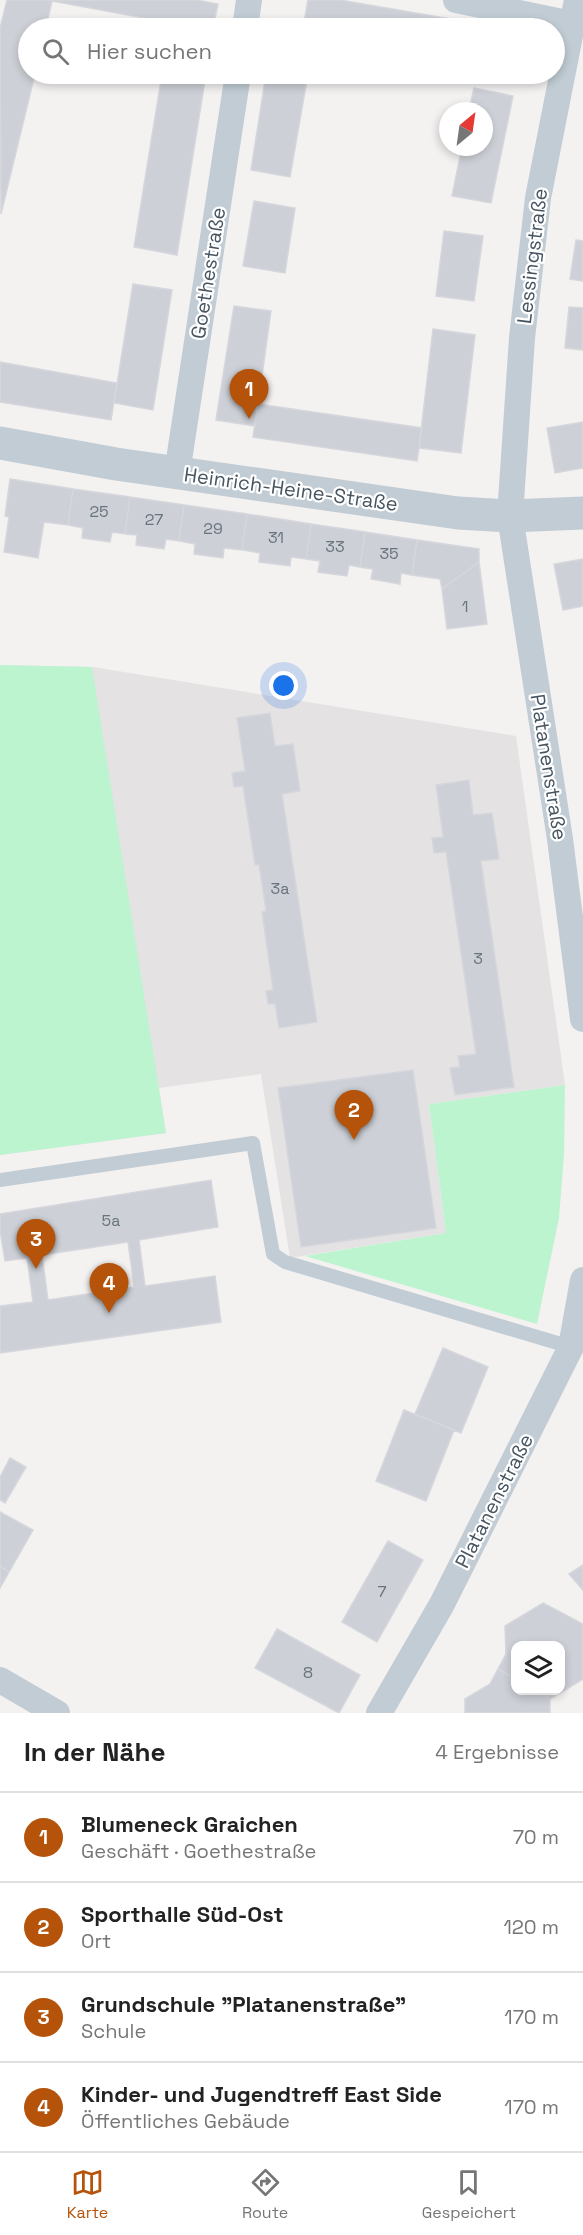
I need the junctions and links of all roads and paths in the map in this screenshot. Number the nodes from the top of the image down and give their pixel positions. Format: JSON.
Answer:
{"nodes":[{"id":1,"x":249,"y":0,"type":"edge"},
{"id":2,"x":456,"y":0,"type":"edge"},
{"id":3,"x":246,"y":18,"type":"edge"},
{"id":4,"x":532,"y":18,"type":"edge"},
{"id":5,"x":575,"y":28,"type":"edge"},
{"id":6,"x":565,"y":74,"type":"edge"},
{"id":7,"x":236,"y":84,"type":"edge"},
{"id":8,"x":563,"y":84,"type":"edge"},
{"id":9,"x":0,"y":443,"type":"edge"},
{"id":10,"x":177,"y":473,"type":"junction"},
{"id":11,"x":583,"y":513,"type":"edge"},
{"id":12,"x":510,"y":516,"type":"junction"},
{"id":13,"x":572,"y":839,"type":"edge"},
{"id":14,"x":583,"y":1019,"type":"edge"},
{"id":15,"x":0,"y":1180,"type":"edge"},
{"id":16,"x":583,"y":1280,"type":"edge"},
{"id":17,"x":577,"y":1347,"type":"edge"},
{"id":18,"x":0,"y":1680,"type":"edge"},
{"id":19,"x":57,"y":1713,"type":"edge"},
{"id":20,"x":379,"y":1713,"type":"edge"}],
"edges":[{"from":1,"to":3,"type":"street"},
{"from":2,"to":4,"type":"street"},
{"from":5,"to":6,"type":"street","name":"Lessingstraße"},
{"from":7,"to":10,"type":"street","name":"Goethestraße"},
{"from":8,"to":12,"type":"street","name":"Lessingstraße"},
{"from":9,"to":10,"type":"street","name":"Heinrich-Heine-Straße"},
{"from":10,"to":12,"type":"street","name":"Heinrich-Heine-Straße"},
{"from":11,"to":12,"type":"street","name":"Heinrich-Heine-Straße"},
{"from":12,"to":13,"type":"street","name":"Platanenstraße"},
{"from":13,"to":14,"type":"street","name":"Platanenstraße"},
{"from":15,"to":17,"type":"lane"},
{"from":16,"to":17,"type":"street","name":"Platanenstraße"},
{"from":17,"to":20,"type":"street","name":"Platanenstraße"},
{"from":18,"to":19,"type":"street"}]}
